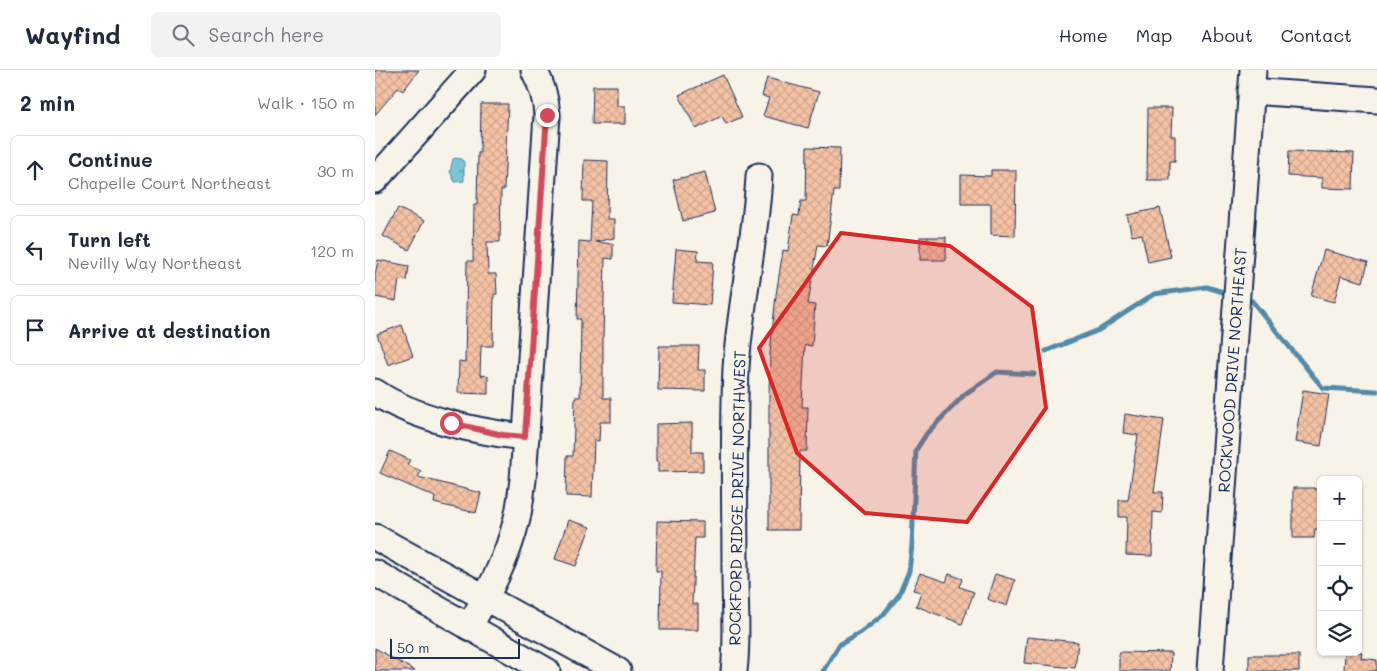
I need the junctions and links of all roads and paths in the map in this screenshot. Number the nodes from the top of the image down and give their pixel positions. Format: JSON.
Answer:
{"nodes":[{"id":1,"x":473,"y":70,"type":"edge"},
{"id":2,"x":534,"y":70,"type":"edge"},
{"id":3,"x":1252,"y":81,"type":"edge"},
{"id":4,"x":1377,"y":100,"type":"edge"},
{"id":5,"x":759,"y":176,"type":"dead end"},
{"id":6,"x":375,"y":180,"type":"edge"},
{"id":7,"x":375,"y":392,"type":"edge"},
{"id":8,"x":525,"y":437,"type":"junction"},
{"id":9,"x":375,"y":537,"type":"edge"},
{"id":10,"x":375,"y":573,"type":"edge"},
{"id":11,"x":486,"y":598,"type":"junction"},
{"id":12,"x":469,"y":627,"type":"junction"},
{"id":13,"x":547,"y":671,"type":"edge"},
{"id":14,"x":618,"y":671,"type":"edge"},
{"id":15,"x":734,"y":671,"type":"edge"},
{"id":16,"x":1210,"y":671,"type":"edge"}],
"edges":[{"from":1,"to":6,"type":"street"},
{"from":2,"to":8,"type":"street"},
{"from":3,"to":4,"type":"street"},
{"from":3,"to":16,"type":"street","name":"ROCKWOOD DRIVE NORTHEAST"},
{"from":5,"to":15,"type":"street","name":"ROCKFORD RIDGE DRIVE NORTHWEST"},
{"from":7,"to":8,"type":"street"},
{"from":8,"to":11,"type":"street"},
{"from":9,"to":11,"type":"street"},
{"from":10,"to":12,"type":"street"},
{"from":11,"to":12,"type":"street"},
{"from":11,"to":14,"type":"street"},
{"from":12,"to":13,"type":"street"}]}
